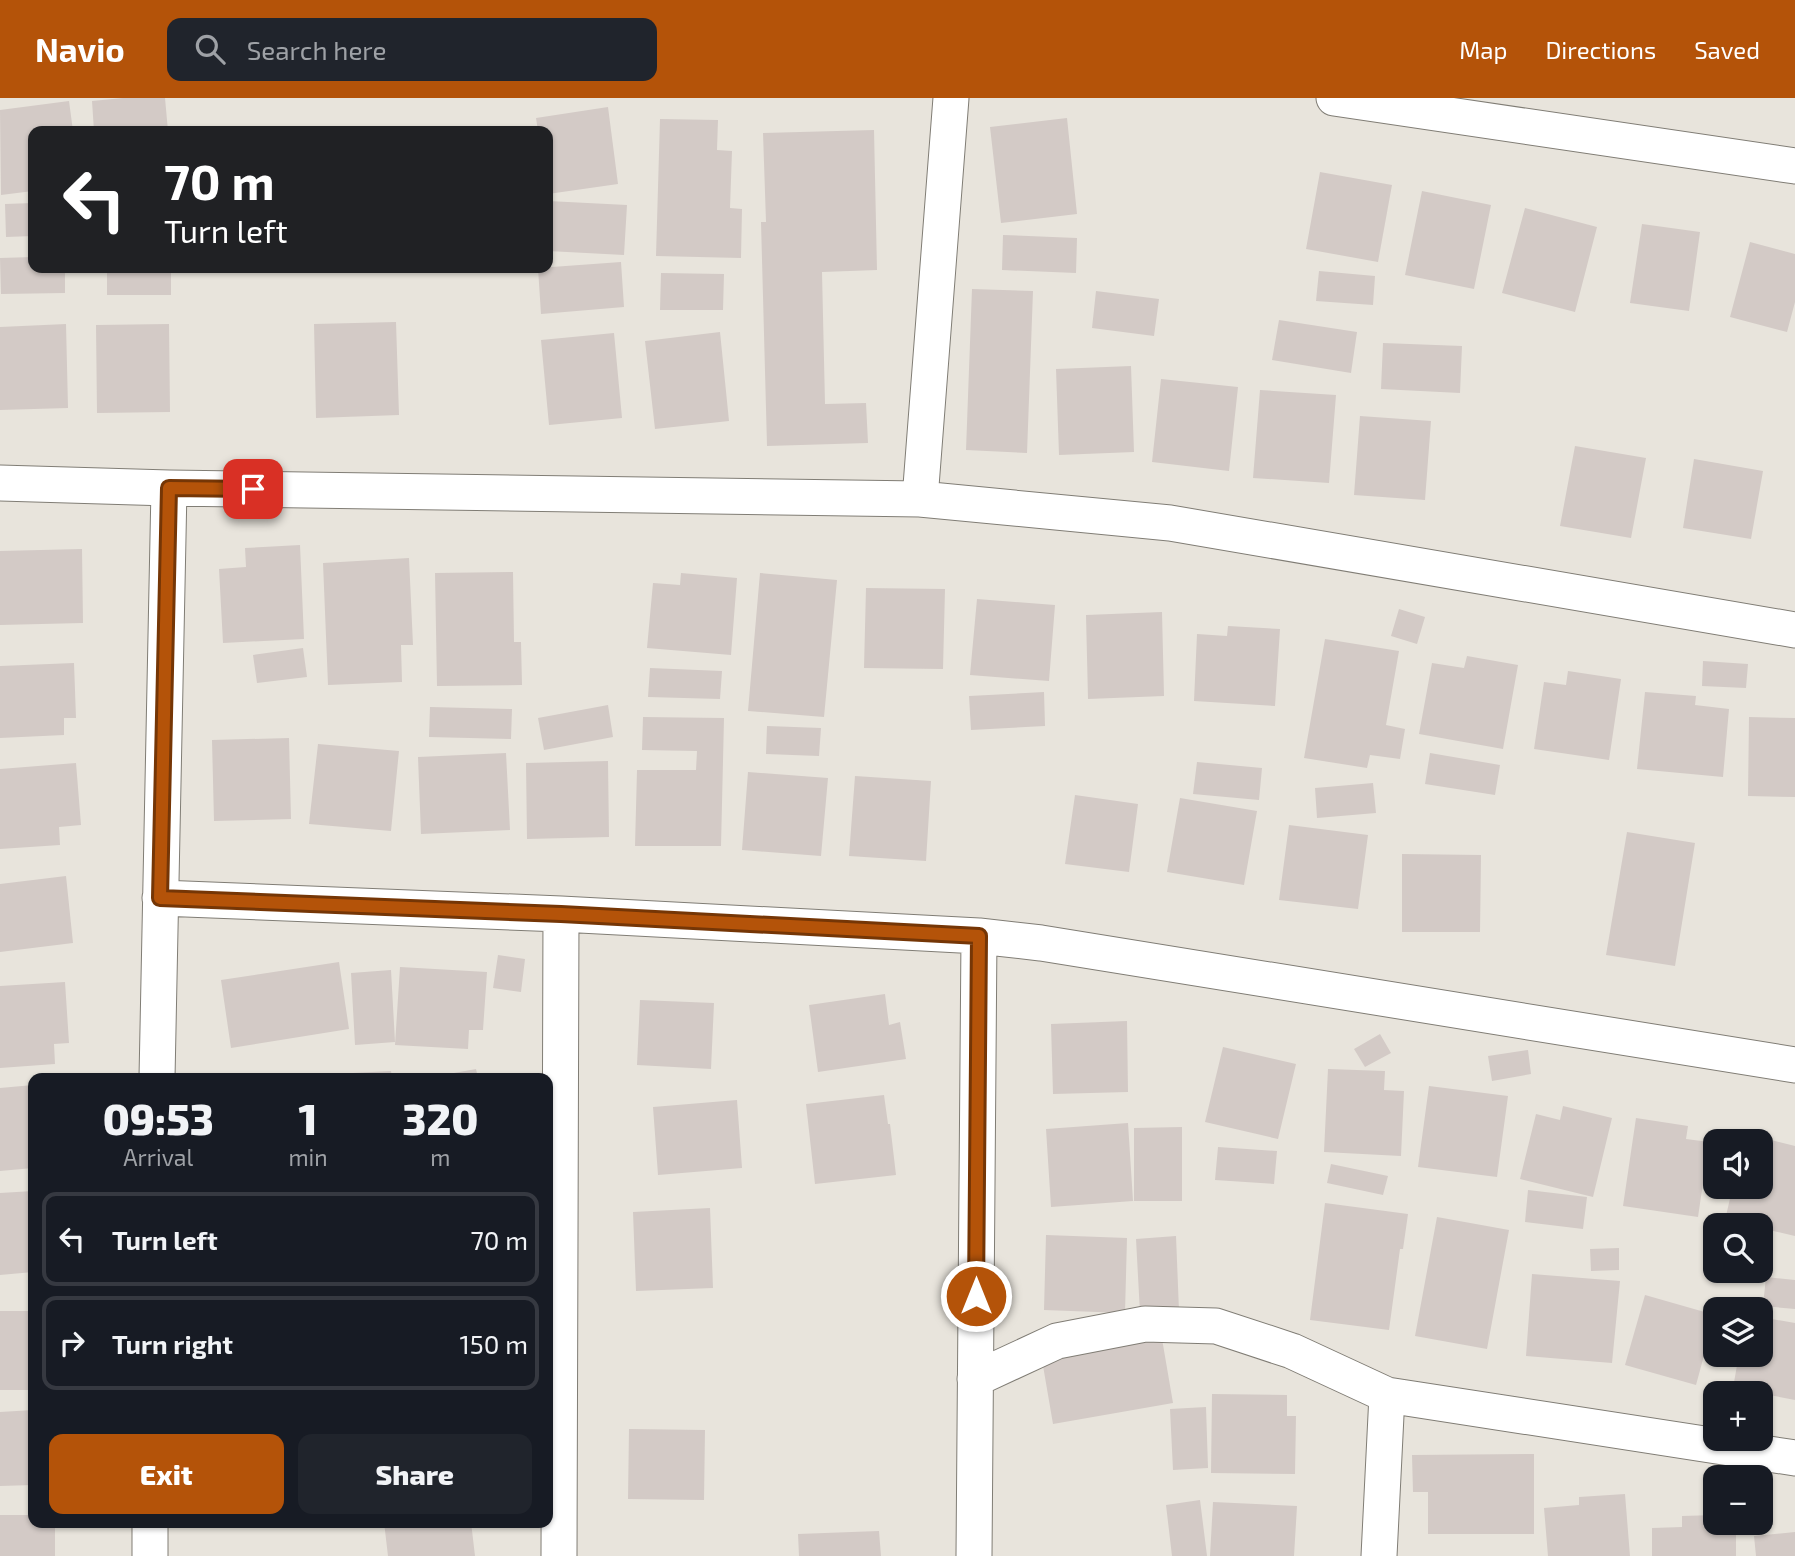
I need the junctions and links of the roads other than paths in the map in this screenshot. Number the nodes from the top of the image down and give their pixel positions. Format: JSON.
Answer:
{"nodes":[{"id":1,"x":951,"y":98,"type":"edge"},
{"id":2,"x":1334,"y":98,"type":"edge"},
{"id":3,"x":1795,"y":166,"type":"edge"},
{"id":4,"x":0,"y":483,"type":"edge"},
{"id":5,"x":169,"y":488,"type":"junction"},
{"id":6,"x":920,"y":499,"type":"junction"},
{"id":7,"x":1795,"y":630,"type":"edge"},
{"id":8,"x":160,"y":898,"type":"junction"},
{"id":9,"x":561,"y":914,"type":"junction"},
{"id":10,"x":979,"y":936,"type":"junction"},
{"id":11,"x":1795,"y":1065,"type":"edge"},
{"id":12,"x":157,"y":1073,"type":"edge"},
{"id":13,"x":975,"y":1379,"type":"junction"},
{"id":14,"x":1387,"y":1395,"type":"junction"},
{"id":15,"x":1795,"y":1458,"type":"edge"},
{"id":16,"x":150,"y":1528,"type":"edge"},
{"id":17,"x":150,"y":1556,"type":"edge"},
{"id":18,"x":559,"y":1556,"type":"edge"},
{"id":19,"x":974,"y":1556,"type":"edge"},
{"id":20,"x":1379,"y":1556,"type":"edge"}],
"edges":[{"from":1,"to":6,"type":"street"},
{"from":2,"to":3,"type":"street"},
{"from":4,"to":5,"type":"street"},
{"from":5,"to":6,"type":"street"},
{"from":5,"to":8,"type":"street"},
{"from":6,"to":7,"type":"street"},
{"from":8,"to":9,"type":"street"},
{"from":8,"to":12,"type":"street"},
{"from":9,"to":10,"type":"street"},
{"from":9,"to":18,"type":"street"},
{"from":10,"to":11,"type":"street"},
{"from":10,"to":13,"type":"street"},
{"from":13,"to":14,"type":"street"},
{"from":13,"to":19,"type":"street"},
{"from":14,"to":15,"type":"street"},
{"from":14,"to":20,"type":"street"},
{"from":16,"to":17,"type":"street"}]}
